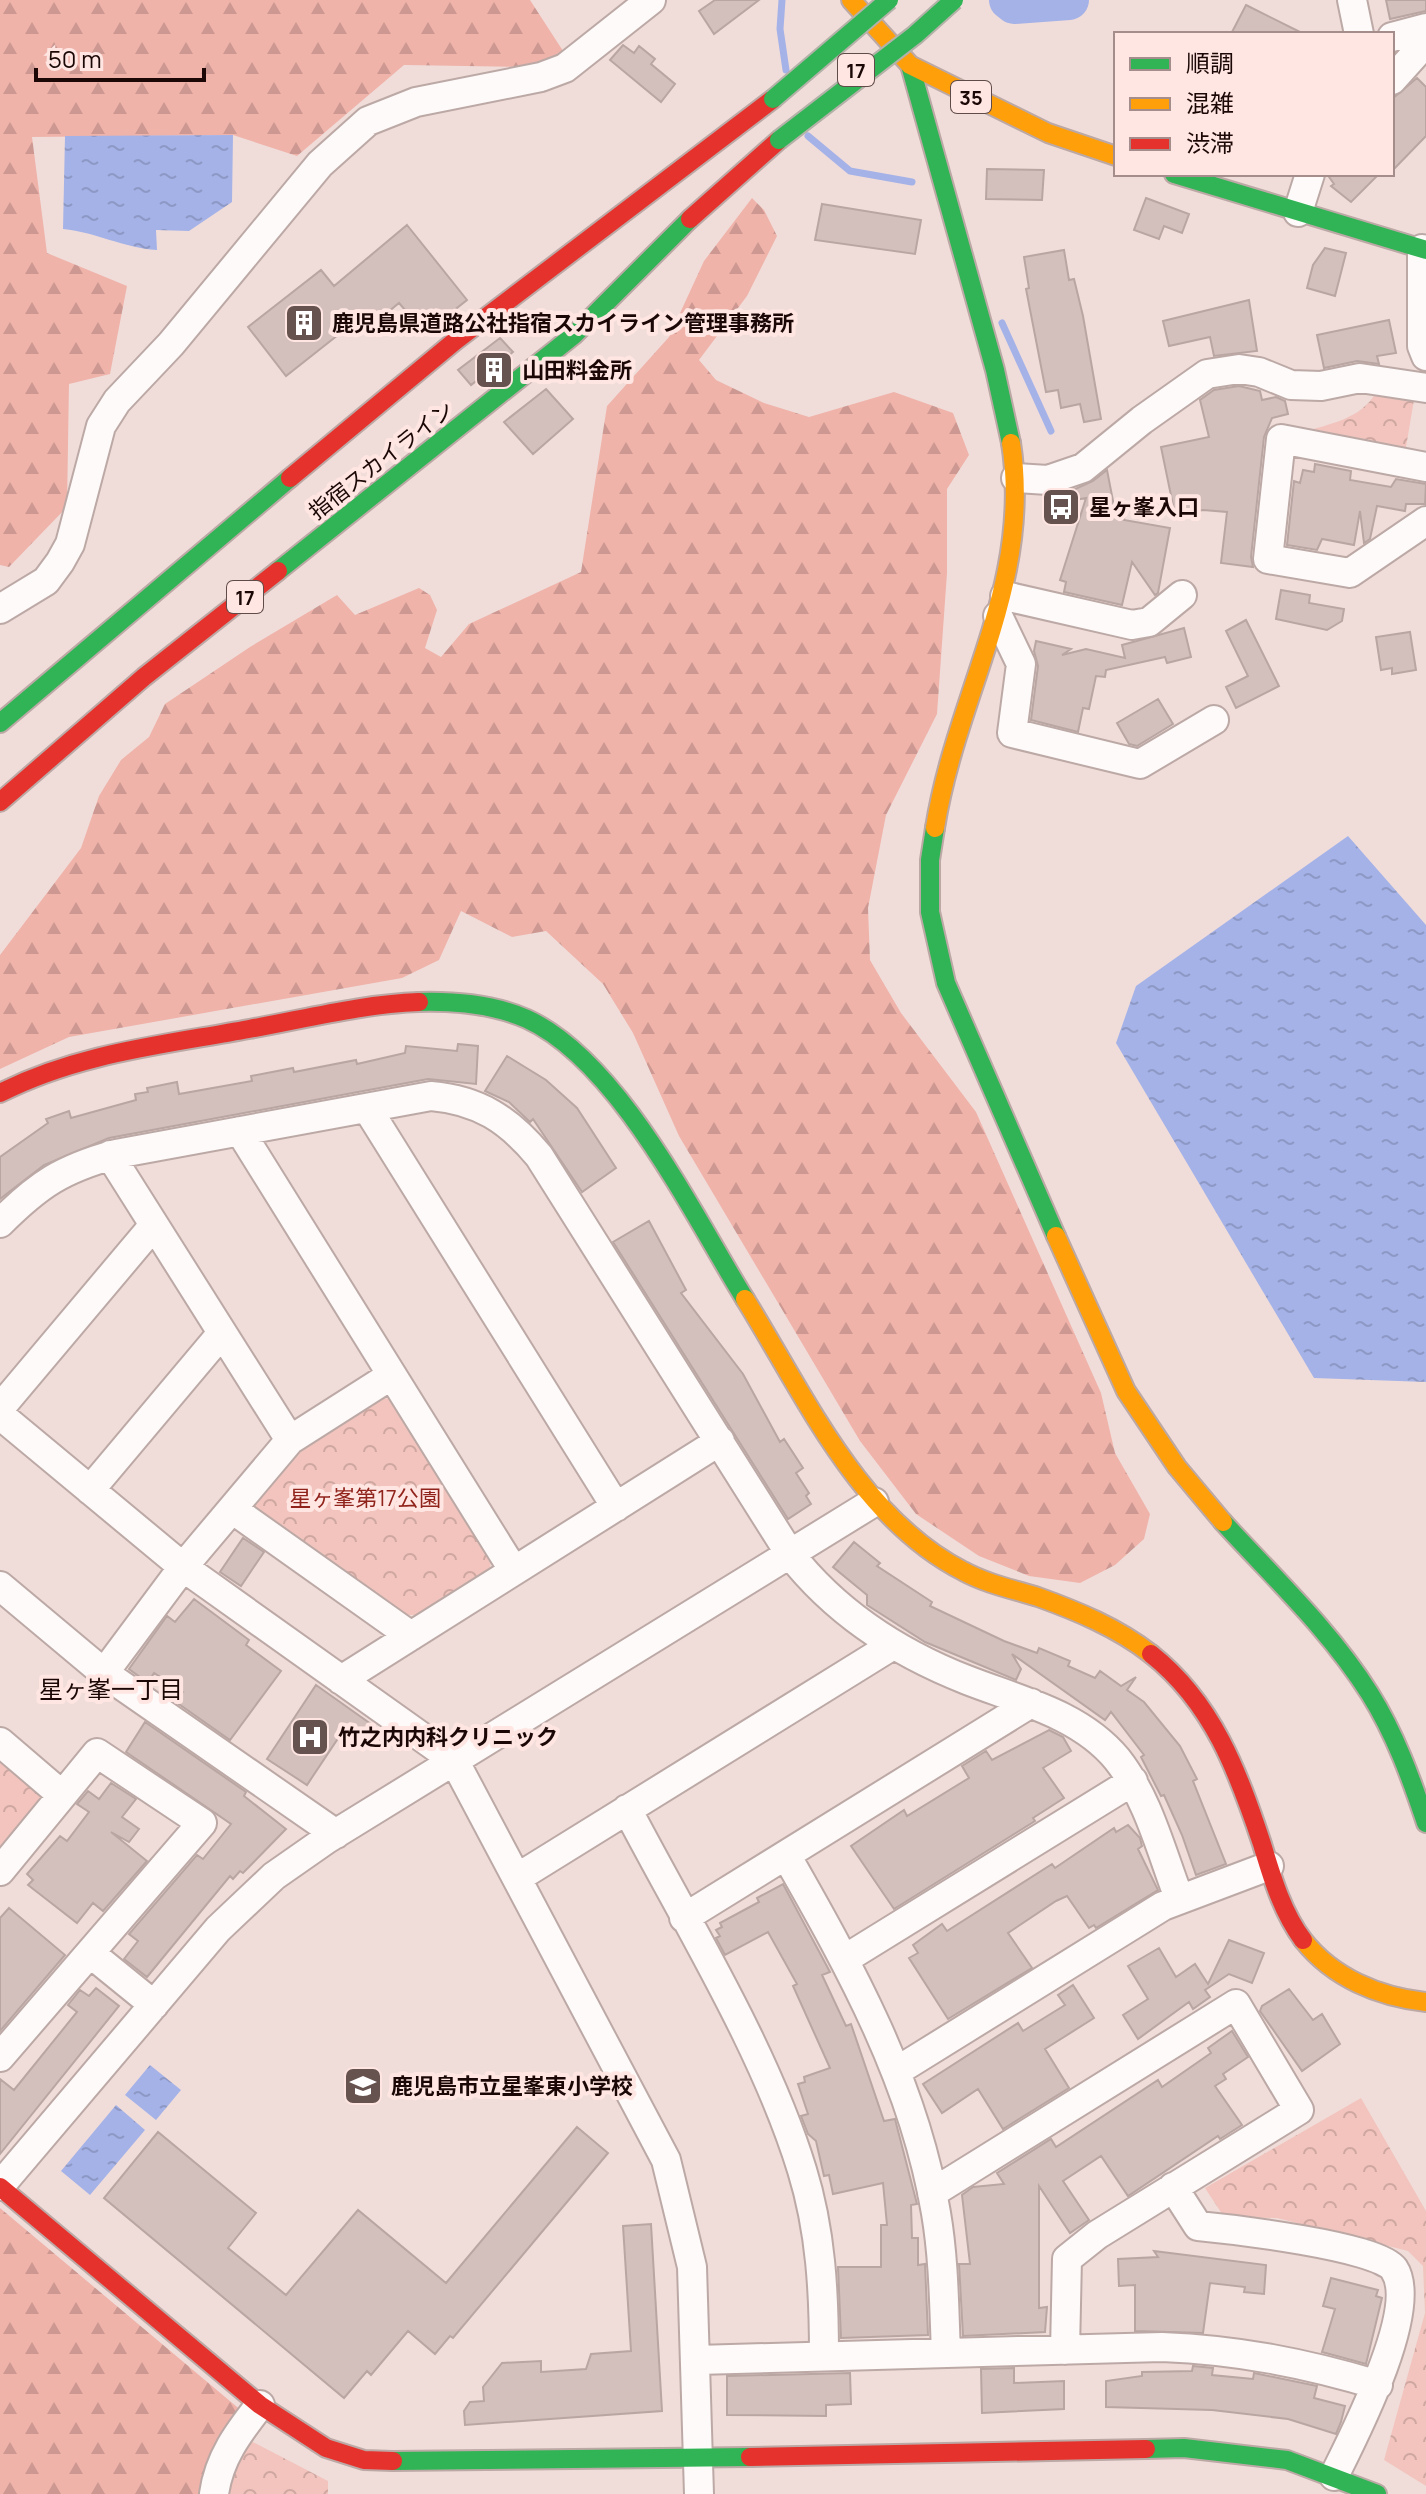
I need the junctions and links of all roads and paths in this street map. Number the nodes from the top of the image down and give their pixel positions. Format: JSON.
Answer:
{"nodes":[{"id":1,"x":651,"y":0,"type":"edge"},
{"id":2,"x":851,"y":0,"type":"edge"},
{"id":3,"x":867,"y":0,"type":"edge"},
{"id":4,"x":889,"y":0,"type":"edge"},
{"id":5,"x":934,"y":0,"type":"edge"},
{"id":6,"x":954,"y":0,"type":"edge"},
{"id":7,"x":1352,"y":0,"type":"edge"},
{"id":8,"x":1426,"y":30,"type":"edge"},
{"id":9,"x":1359,"y":32,"type":"edge"},
{"id":10,"x":1394,"y":37,"type":"edge"},
{"id":11,"x":910,"y":65,"type":"junction"},
{"id":12,"x":1394,"y":78,"type":"edge"},
{"id":13,"x":773,"y":99,"type":"junction"},
{"id":14,"x":779,"y":140,"type":"junction"},
{"id":15,"x":1114,"y":155,"type":"edge"},
{"id":16,"x":1309,"y":176,"type":"edge"},
{"id":17,"x":1196,"y":177,"type":"edge"},
{"id":18,"x":1298,"y":212,"type":"junction"},
{"id":19,"x":1424,"y":249,"type":"edge"},
{"id":20,"x":1426,"y":356,"type":"edge"},
{"id":21,"x":1426,"y":388,"type":"edge"},
{"id":22,"x":1426,"y":467,"type":"edge"},
{"id":23,"x":1016,"y":478,"type":"junction"},
{"id":24,"x":1426,"y":521,"type":"edge"},
{"id":25,"x":1182,"y":595,"type":"dead end"},
{"id":26,"x":1001,"y":606,"type":"junction"},
{"id":27,"x":0,"y":609,"type":"edge"},
{"id":28,"x":1214,"y":720,"type":"dead end"},
{"id":29,"x":0,"y":723,"type":"edge"},
{"id":30,"x":0,"y":802,"type":"edge"},
{"id":31,"x":0,"y":1093,"type":"edge"},
{"id":32,"x":367,"y":1108,"type":"junction"},
{"id":33,"x":240,"y":1131,"type":"junction"},
{"id":34,"x":110,"y":1155,"type":"junction"},
{"id":35,"x":0,"y":1223,"type":"edge"},
{"id":36,"x":154,"y":1225,"type":"junction"},
{"id":37,"x":222,"y":1333,"type":"junction"},
{"id":38,"x":392,"y":1375,"type":"junction"},
{"id":39,"x":0,"y":1408,"type":"edge"},
{"id":40,"x":0,"y":1415,"type":"edge"},
{"id":41,"x":290,"y":1440,"type":"junction"},
{"id":42,"x":720,"y":1441,"type":"junction"},
{"id":43,"x":90,"y":1490,"type":"junction"},
{"id":44,"x":874,"y":1502,"type":"junction"},
{"id":45,"x":616,"y":1507,"type":"junction"},
{"id":46,"x":232,"y":1509,"type":"junction"},
{"id":47,"x":790,"y":1554,"type":"junction"},
{"id":48,"x":183,"y":1567,"type":"junction"},
{"id":49,"x":514,"y":1571,"type":"junction"},
{"id":50,"x":0,"y":1586,"type":"edge"},
{"id":51,"x":411,"y":1636,"type":"junction"},
{"id":52,"x":893,"y":1645,"type":"junction"},
{"id":53,"x":104,"y":1673,"type":"junction"},
{"id":54,"x":341,"y":1680,"type":"junction"},
{"id":55,"x":1031,"y":1703,"type":"junction"},
{"id":56,"x":0,"y":1742,"type":"edge"},
{"id":57,"x":454,"y":1760,"type":"junction"},
{"id":58,"x":1133,"y":1781,"type":"junction"},
{"id":59,"x":62,"y":1795,"type":"junction"},
{"id":60,"x":627,"y":1809,"type":"junction"},
{"id":61,"x":1426,"y":1823,"type":"edge"},
{"id":62,"x":336,"y":1834,"type":"junction"},
{"id":63,"x":786,"y":1855,"type":"junction"},
{"id":64,"x":1269,"y":1866,"type":"junction"},
{"id":65,"x":0,"y":1871,"type":"edge"},
{"id":66,"x":517,"y":1878,"type":"junction"},
{"id":67,"x":1179,"y":1898,"type":"junction"},
{"id":68,"x":684,"y":1918,"type":"junction"},
{"id":69,"x":90,"y":1953,"type":"junction"},
{"id":70,"x":845,"y":1959,"type":"junction"},
{"id":71,"x":1426,"y":2002,"type":"edge"},
{"id":72,"x":154,"y":2005,"type":"junction"},
{"id":73,"x":0,"y":2057,"type":"edge"},
{"id":74,"x":897,"y":2071,"type":"junction"},
{"id":75,"x":0,"y":2186,"type":"edge"},
{"id":76,"x":1173,"y":2187,"type":"junction"},
{"id":77,"x":932,"y":2193,"type":"junction"},
{"id":78,"x":1065,"y":2350,"type":"junction"},
{"id":79,"x":946,"y":2353,"type":"junction"},
{"id":80,"x":824,"y":2356,"type":"junction"},
{"id":81,"x":697,"y":2360,"type":"junction"},
{"id":82,"x":1378,"y":2385,"type":"junction"},
{"id":83,"x":260,"y":2405,"type":"junction"},
{"id":84,"x":698,"y":2459,"type":"junction"},
{"id":85,"x":1339,"y":2483,"type":"edge"},
{"id":86,"x":214,"y":2494,"type":"edge"},
{"id":87,"x":699,"y":2494,"type":"edge"},
{"id":88,"x":1377,"y":2494,"type":"edge"}],
"edges":[{"from":1,"to":27,"type":"street"},
{"from":2,"to":11,"type":"main road","number":"35"},
{"from":3,"to":13,"type":"main road","bridge":true},
{"from":4,"to":13,"type":"main road","number":"17","bridge":true},
{"from":5,"to":14,"type":"main road","number":"17","bridge":true},
{"from":6,"to":14,"type":"main road","bridge":true},
{"from":7,"to":9,"type":"street"},
{"from":8,"to":10,"type":"street"},
{"from":8,"to":12,"type":"street"},
{"from":11,"to":15,"type":"main road","number":"35"},
{"from":11,"to":23,"type":"main road"},
{"from":13,"to":29,"type":"main road","name":"指宿スカイライン","number":"17"},
{"from":14,"to":30,"type":"main road","name":"指宿スカイライン","number":"17"},
{"from":16,"to":18,"type":"street"},
{"from":17,"to":18,"type":"main road"},
{"from":18,"to":19,"type":"main road"},
{"from":19,"to":20,"type":"street"},
{"from":21,"to":23,"type":"street"},
{"from":22,"to":24,"type":"street"},
{"from":23,"to":26,"type":"main road"},
{"from":25,"to":26,"type":"street"},
{"from":26,"to":28,"type":"street"},
{"from":26,"to":61,"type":"main road"},
{"from":31,"to":44,"type":"main road"},
{"from":32,"to":33,"type":"street"},
{"from":32,"to":42,"type":"street"},
{"from":32,"to":45,"type":"street"},
{"from":33,"to":34,"type":"street"},
{"from":33,"to":38,"type":"street"},
{"from":34,"to":35,"type":"street"},
{"from":34,"to":36,"type":"street"},
{"from":36,"to":37,"type":"street"},
{"from":36,"to":39,"type":"street"},
{"from":37,"to":41,"type":"street"},
{"from":37,"to":43,"type":"street"},
{"from":38,"to":41,"type":"street"},
{"from":38,"to":49,"type":"street"},
{"from":40,"to":43,"type":"street"},
{"from":41,"to":46,"type":"street"},
{"from":42,"to":45,"type":"street"},
{"from":42,"to":47,"type":"street"},
{"from":43,"to":48,"type":"street"},
{"from":44,"to":47,"type":"street"},
{"from":44,"to":64,"type":"main road"},
{"from":45,"to":49,"type":"street"},
{"from":46,"to":48,"type":"street"},
{"from":46,"to":51,"type":"street"},
{"from":47,"to":52,"type":"street"},
{"from":47,"to":57,"type":"street"},
{"from":48,"to":53,"type":"street"},
{"from":48,"to":54,"type":"street"},
{"from":49,"to":51,"type":"street"},
{"from":50,"to":53,"type":"street"},
{"from":51,"to":54,"type":"street"},
{"from":52,"to":55,"type":"street"},
{"from":52,"to":60,"type":"street"},
{"from":53,"to":62,"type":"street"},
{"from":54,"to":57,"type":"street"},
{"from":55,"to":58,"type":"street"},
{"from":55,"to":63,"type":"street"},
{"from":56,"to":59,"type":"street"},
{"from":57,"to":62,"type":"street"},
{"from":57,"to":66,"type":"street"},
{"from":58,"to":67,"type":"street"},
{"from":58,"to":70,"type":"street"},
{"from":59,"to":65,"type":"street"},
{"from":59,"to":69,"type":"street"},
{"from":60,"to":66,"type":"street"},
{"from":60,"to":68,"type":"street"},
{"from":62,"to":72,"type":"street"},
{"from":63,"to":68,"type":"street"},
{"from":63,"to":70,"type":"street"},
{"from":64,"to":67,"type":"street"},
{"from":64,"to":71,"type":"main road"},
{"from":66,"to":81,"type":"street"},
{"from":67,"to":74,"type":"street"},
{"from":68,"to":80,"type":"street"},
{"from":69,"to":72,"type":"street"},
{"from":69,"to":73,"type":"street"},
{"from":70,"to":74,"type":"street"},
{"from":72,"to":75,"type":"street"},
{"from":74,"to":77,"type":"street"},
{"from":75,"to":83,"type":"main road"},
{"from":76,"to":77,"type":"street"},
{"from":76,"to":78,"type":"street"},
{"from":76,"to":82,"type":"street"},
{"from":77,"to":79,"type":"street"},
{"from":78,"to":79,"type":"street"},
{"from":78,"to":82,"type":"street"},
{"from":79,"to":80,"type":"street"},
{"from":80,"to":81,"type":"street"},
{"from":81,"to":84,"type":"street"},
{"from":82,"to":85,"type":"street"},
{"from":83,"to":84,"type":"main road"},
{"from":83,"to":86,"type":"street"},
{"from":84,"to":85,"type":"main road"},
{"from":84,"to":87,"type":"street"},
{"from":85,"to":88,"type":"main road"}]}
